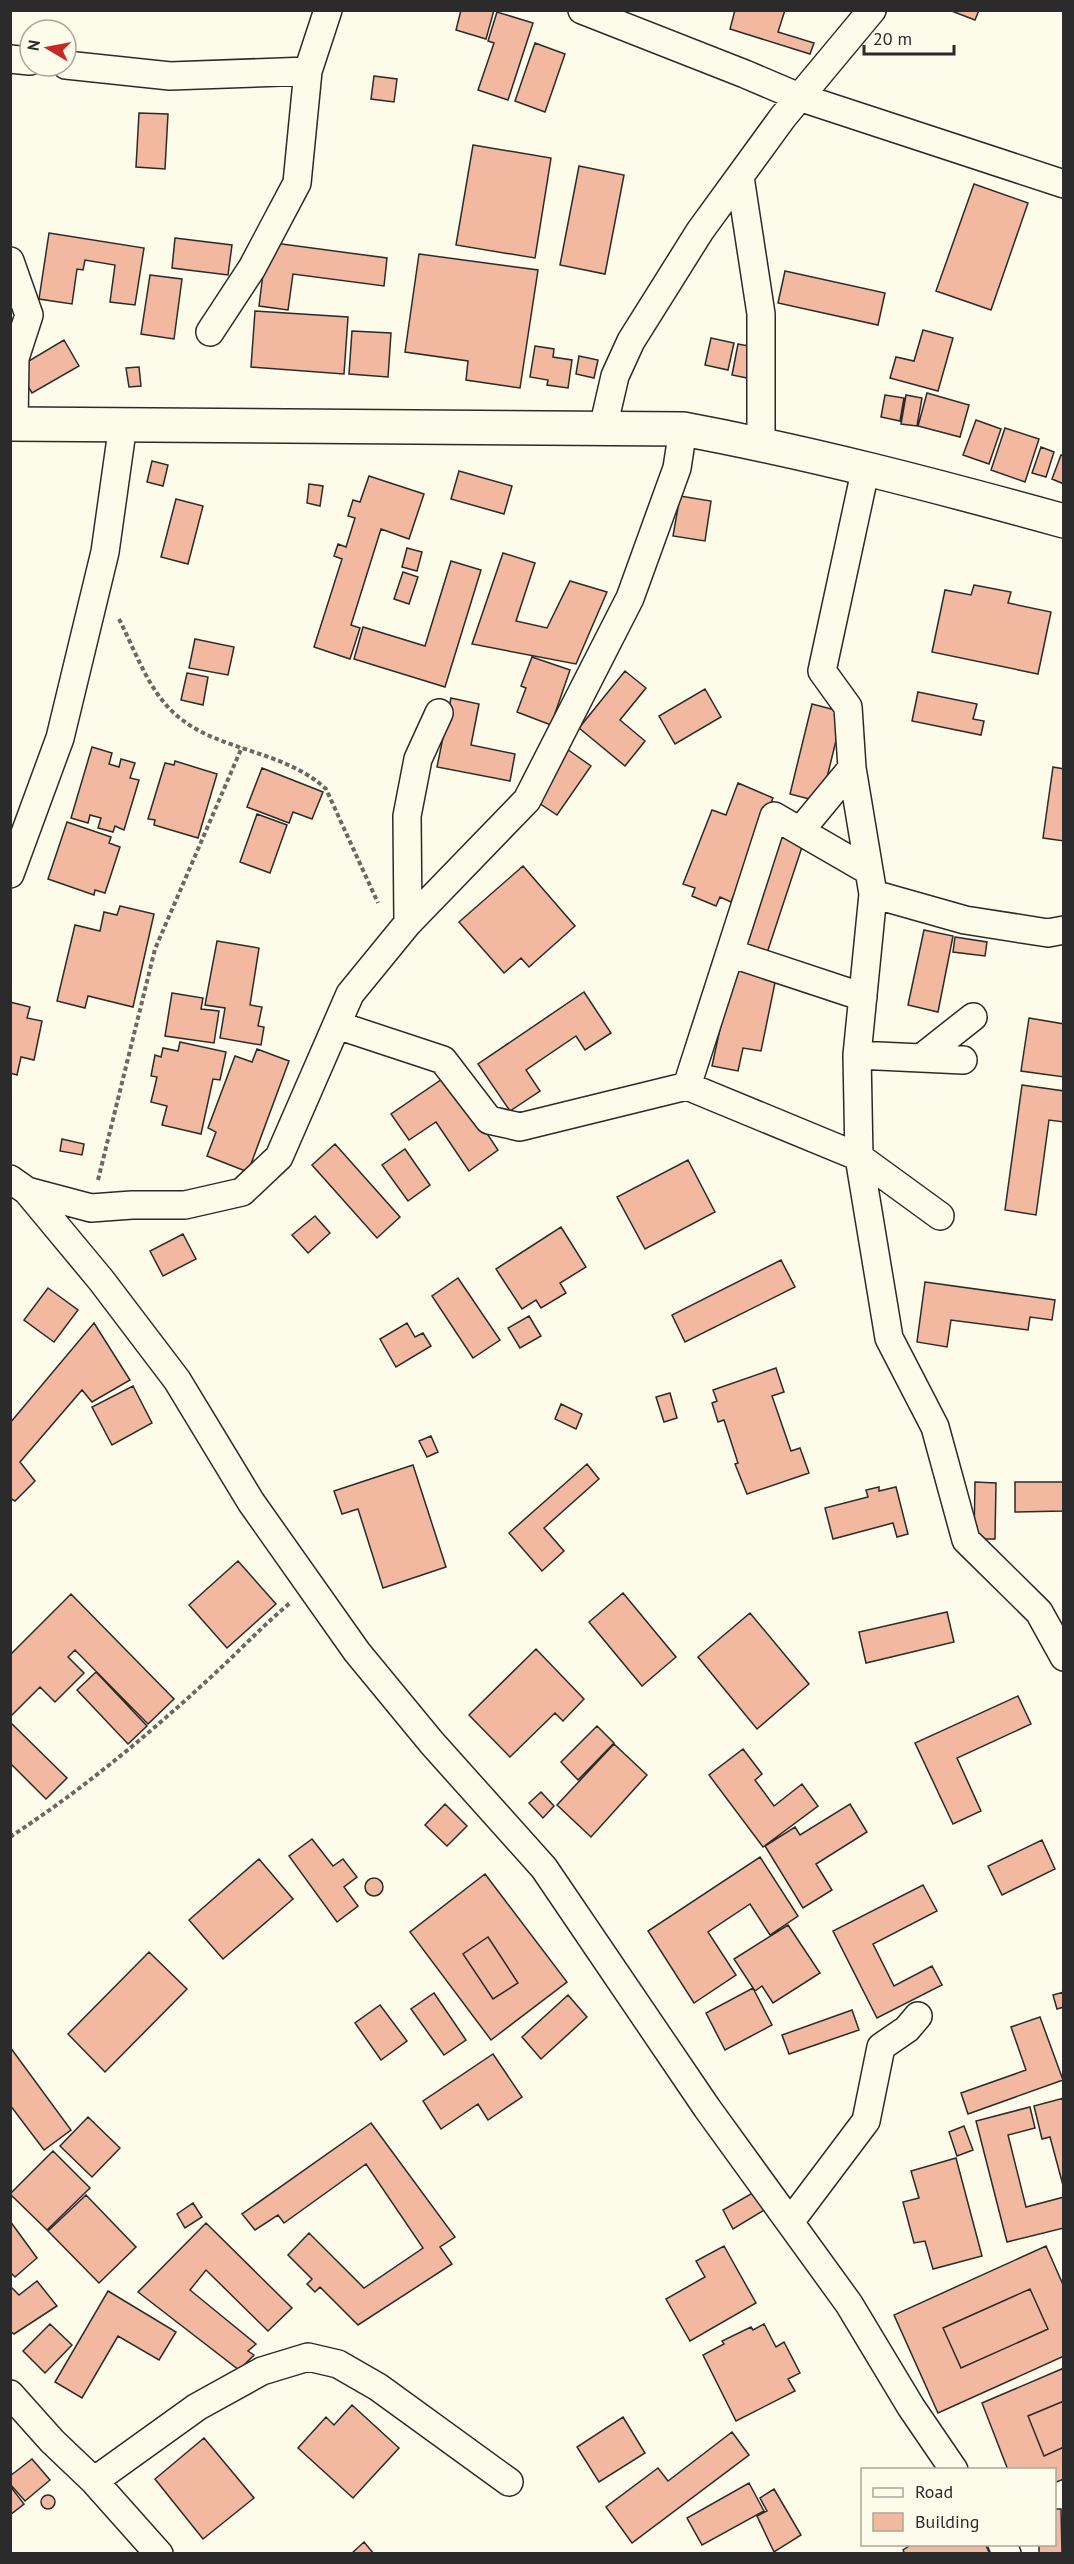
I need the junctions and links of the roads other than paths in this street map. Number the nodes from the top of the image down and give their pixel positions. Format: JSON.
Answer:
{"nodes":[{"id":1,"x":328,"y":10,"type":"edge"},
{"id":2,"x":582,"y":10,"type":"edge"},
{"id":3,"x":872,"y":10,"type":"edge"},
{"id":4,"x":78,"y":66,"type":"edge"},
{"id":5,"x":308,"y":71,"type":"junction"},
{"id":6,"x":800,"y":97,"type":"junction"},
{"id":7,"x":740,"y":177,"type":"junction"},
{"id":8,"x":1064,"y":184,"type":"edge"},
{"id":9,"x":10,"y":261,"type":"edge"},
{"id":10,"x":210,"y":332,"type":"dead end"},
{"id":11,"x":12,"y":424,"type":"edge"},
{"id":12,"x":123,"y":424,"type":"junction"},
{"id":13,"x":603,"y":428,"type":"junction"},
{"id":14,"x":683,"y":429,"type":"junction"},
{"id":15,"x":761,"y":444,"type":"junction"},
{"id":16,"x":866,"y":467,"type":"junction"},
{"id":17,"x":1064,"y":521,"type":"edge"},
{"id":18,"x":439,"y":713,"type":"dead end"},
{"id":19,"x":852,"y":768,"type":"junction"},
{"id":20,"x":800,"y":831,"type":"junction"},
{"id":21,"x":10,"y":874,"type":"edge"},
{"id":22,"x":871,"y":883,"type":"junction"},
{"id":23,"x":1064,"y":930,"type":"edge"},
{"id":24,"x":401,"y":931,"type":"junction"},
{"id":25,"x":730,"y":953,"type":"junction"},
{"id":26,"x":863,"y":997,"type":"junction"},
{"id":27,"x":973,"y":1017,"type":"dead end"},
{"id":28,"x":336,"y":1025,"type":"junction"},
{"id":29,"x":857,"y":1055,"type":"junction"},
{"id":30,"x":921,"y":1058,"type":"junction"},
{"id":31,"x":963,"y":1060,"type":"dead end"},
{"id":32,"x":687,"y":1086,"type":"junction"},
{"id":33,"x":859,"y":1157,"type":"junction"},
{"id":34,"x":19,"y":1185,"type":"edge"},
{"id":35,"x":940,"y":1216,"type":"dead end"},
{"id":36,"x":1064,"y":1657,"type":"edge"},
{"id":37,"x":918,"y":2016,"type":"dead end"},
{"id":38,"x":790,"y":2222,"type":"junction"},
{"id":39,"x":10,"y":2394,"type":"edge"},
{"id":40,"x":953,"y":2468,"type":"edge"},
{"id":41,"x":94,"y":2481,"type":"junction"},
{"id":42,"x":509,"y":2482,"type":"dead end"},
{"id":43,"x":159,"y":2553,"type":"edge"}],
"edges":[{"from":1,"to":5,"type":"street"},
{"from":2,"to":6,"type":"street"},
{"from":3,"to":6,"type":"street"},
{"from":4,"to":5,"type":"street"},
{"from":5,"to":10,"type":"street"},
{"from":6,"to":7,"type":"street"},
{"from":6,"to":8,"type":"street"},
{"from":7,"to":13,"type":"street"},
{"from":7,"to":15,"type":"street"},
{"from":9,"to":11,"type":"street"},
{"from":11,"to":12,"type":"street"},
{"from":12,"to":13,"type":"street"},
{"from":12,"to":21,"type":"street"},
{"from":13,"to":14,"type":"street"},
{"from":14,"to":15,"type":"street"},
{"from":14,"to":24,"type":"street"},
{"from":15,"to":16,"type":"street"},
{"from":16,"to":17,"type":"street"},
{"from":16,"to":19,"type":"street"},
{"from":18,"to":24,"type":"street"},
{"from":19,"to":20,"type":"street"},
{"from":19,"to":22,"type":"street"},
{"from":20,"to":22,"type":"street"},
{"from":20,"to":25,"type":"street"},
{"from":22,"to":23,"type":"street"},
{"from":22,"to":26,"type":"street"},
{"from":24,"to":28,"type":"street"},
{"from":25,"to":26,"type":"street"},
{"from":25,"to":32,"type":"street"},
{"from":26,"to":29,"type":"street"},
{"from":27,"to":30,"type":"street"},
{"from":28,"to":32,"type":"street"},
{"from":28,"to":34,"type":"street"},
{"from":29,"to":30,"type":"street"},
{"from":29,"to":33,"type":"street"},
{"from":30,"to":31,"type":"street"},
{"from":32,"to":33,"type":"street"},
{"from":33,"to":35,"type":"street"},
{"from":33,"to":36,"type":"street"},
{"from":34,"to":38,"type":"street"},
{"from":37,"to":38,"type":"street"},
{"from":38,"to":40,"type":"street"},
{"from":39,"to":41,"type":"street"},
{"from":41,"to":42,"type":"street"},
{"from":41,"to":43,"type":"street"}]}
